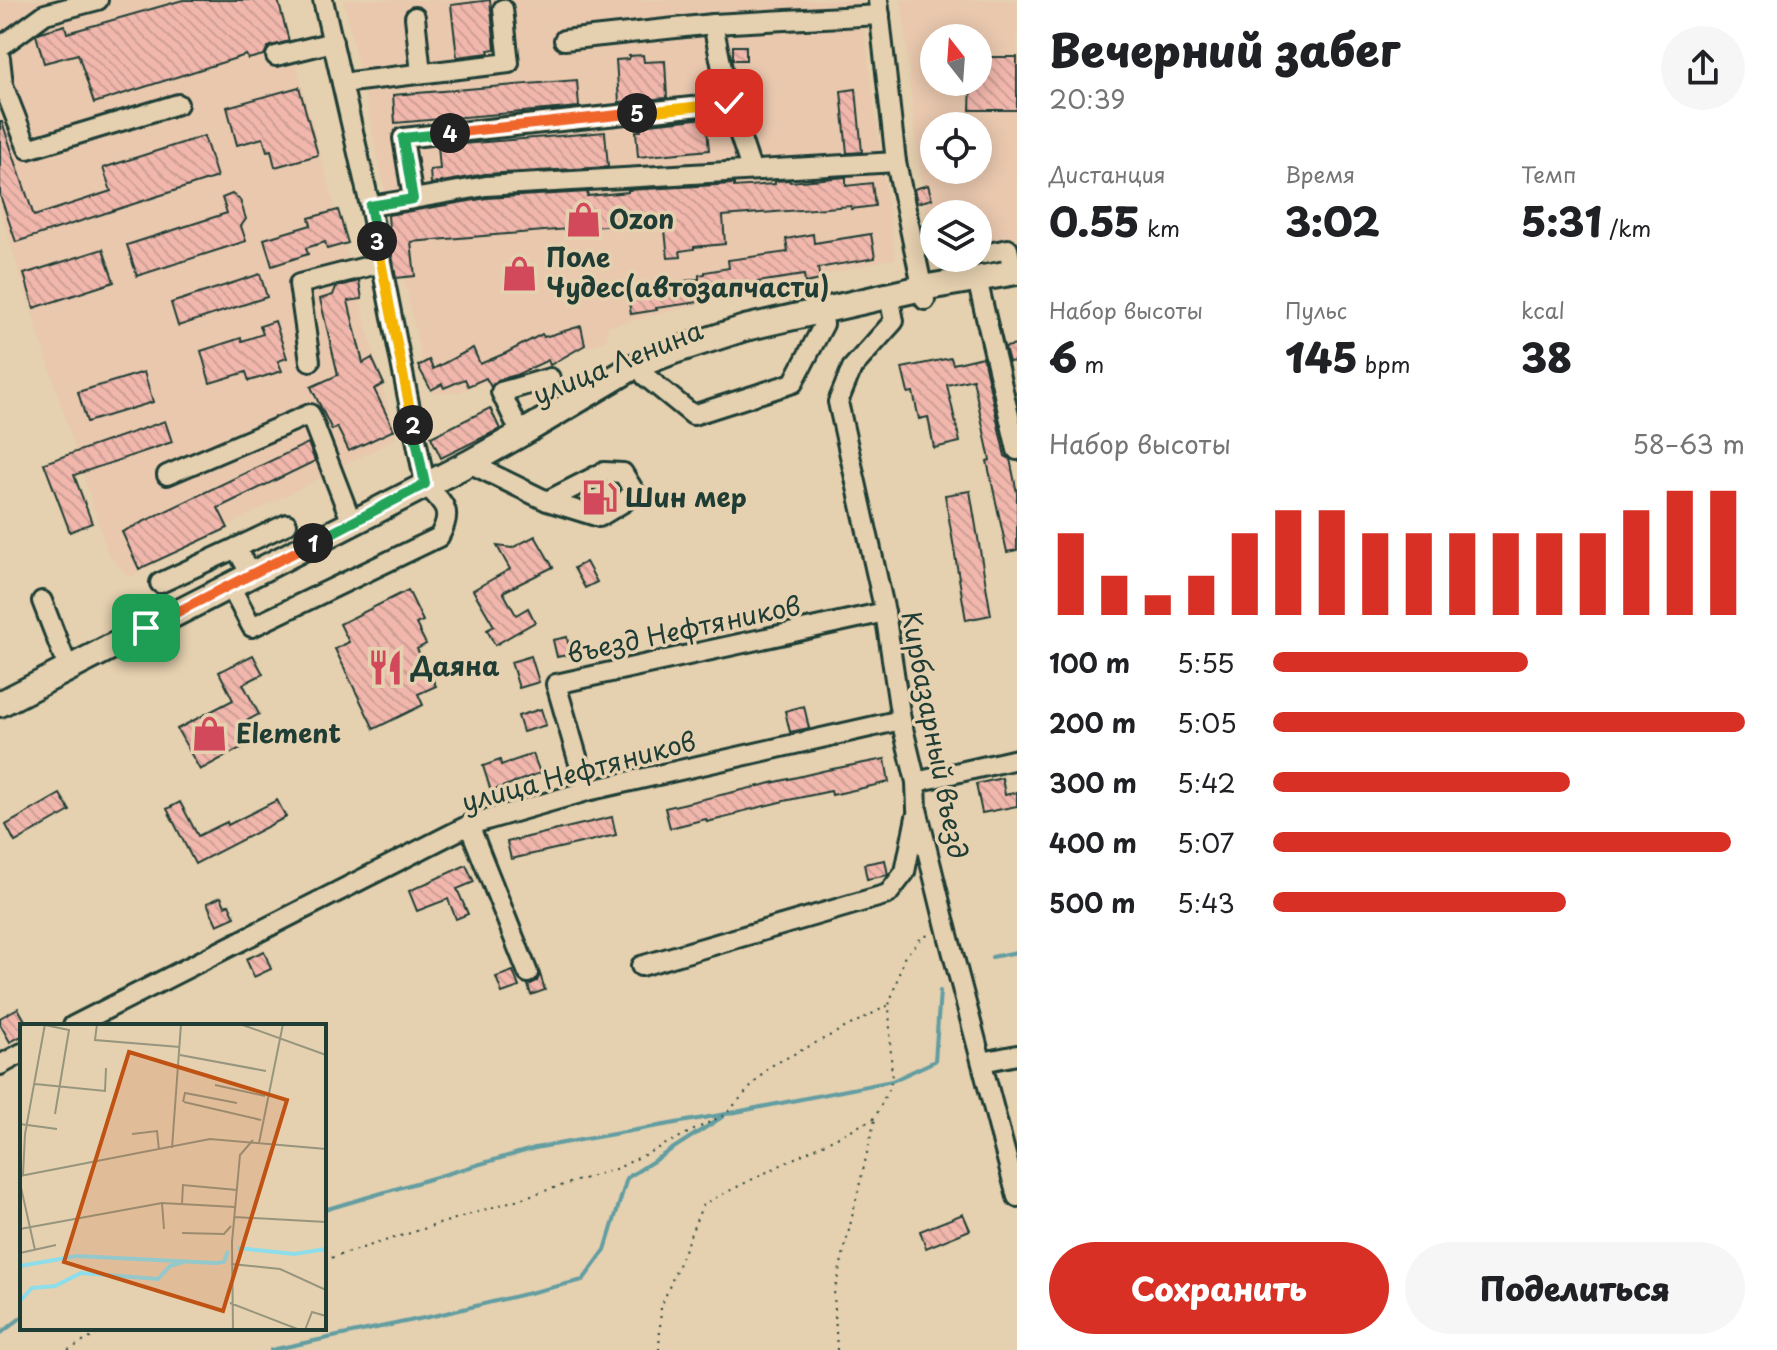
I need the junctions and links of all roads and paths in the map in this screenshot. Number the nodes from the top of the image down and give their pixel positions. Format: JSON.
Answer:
{"nodes":[{"id":1,"x":98,"y":0,"type":"edge"},
{"id":2,"x":323,"y":0,"type":"edge"},
{"id":3,"x":879,"y":8,"type":"edge"},
{"id":4,"x":503,"y":9,"type":"dead end"},
{"id":5,"x":415,"y":17,"type":"dead end"},
{"id":6,"x":713,"y":24,"type":"junction"},
{"id":7,"x":564,"y":40,"type":"dead end"},
{"id":8,"x":333,"y":42,"type":"junction"},
{"id":9,"x":0,"y":47,"type":"edge"},
{"id":10,"x":276,"y":56,"type":"dead end"},
{"id":11,"x":0,"y":58,"type":"edge"},
{"id":12,"x":421,"y":73,"type":"junction"},
{"id":13,"x":342,"y":83,"type":"junction"},
{"id":14,"x":729,"y":103,"type":"junction"},
{"id":15,"x":178,"y":104,"type":"dead end"},
{"id":16,"x":896,"y":162,"type":"junction"},
{"id":17,"x":751,"y":169,"type":"junction"},
{"id":18,"x":413,"y":199,"type":"junction"},
{"id":19,"x":370,"y":206,"type":"junction"},
{"id":20,"x":992,"y":252,"type":"edge"},
{"id":21,"x":381,"y":263,"type":"junction"},
{"id":22,"x":1016,"y":276,"type":"edge"},
{"id":23,"x":978,"y":285,"type":"junction"},
{"id":24,"x":924,"y":294,"type":"junction"},
{"id":25,"x":890,"y":302,"type":"junction"},
{"id":26,"x":824,"y":324,"type":"junction"},
{"id":27,"x":310,"y":361,"type":"dead end"},
{"id":28,"x":645,"y":376,"type":"junction"},
{"id":29,"x":550,"y":378,"type":"dead end"},
{"id":30,"x":521,"y":434,"type":"junction"},
{"id":31,"x":1017,"y":450,"type":"edge"},
{"id":32,"x":469,"y":463,"type":"junction"},
{"id":33,"x":167,"y":475,"type":"dead end"},
{"id":34,"x":425,"y":484,"type":"junction"},
{"id":35,"x":547,"y":501,"type":"dead end"},
{"id":36,"x":352,"y":523,"type":"junction"},
{"id":37,"x":287,"y":524,"type":"dead end"},
{"id":38,"x":236,"y":548,"type":"junction"},
{"id":39,"x":241,"y":581,"type":"junction"},
{"id":40,"x":160,"y":583,"type":"dead end"},
{"id":41,"x":42,"y":601,"type":"dead end"},
{"id":42,"x":885,"y":612,"type":"junction"},
{"id":43,"x":68,"y":668,"type":"junction"},
{"id":44,"x":0,"y":704,"type":"edge"},
{"id":45,"x":901,"y":720,"type":"junction"},
{"id":46,"x":1017,"y":759,"type":"edge"},
{"id":47,"x":916,"y":782,"type":"junction"},
{"id":48,"x":587,"y":791,"type":"junction"},
{"id":49,"x":917,"y":809,"type":"junction"},
{"id":50,"x":469,"y":825,"type":"junction"},
{"id":51,"x":947,"y":931,"type":"junction"},
{"id":52,"x":641,"y":966,"type":"dead end"},
{"id":53,"x":528,"y":973,"type":"dead end"},
{"id":54,"x":889,"y":1005,"type":"junction"},
{"id":55,"x":77,"y":1024,"type":"edge"},
{"id":56,"x":20,"y":1054,"type":"edge"},
{"id":57,"x":1017,"y":1055,"type":"edge"},
{"id":58,"x":982,"y":1062,"type":"junction"},
{"id":59,"x":0,"y":1065,"type":"edge"},
{"id":60,"x":875,"y":1118,"type":"junction"},
{"id":61,"x":1017,"y":1197,"type":"edge"},
{"id":62,"x":326,"y":1259,"type":"edge"},
{"id":63,"x":105,"y":1330,"type":"edge"},
{"id":64,"x":68,"y":1350,"type":"edge"},
{"id":65,"x":659,"y":1350,"type":"edge"},
{"id":66,"x":837,"y":1350,"type":"edge"}],
"edges":[{"from":1,"to":9,"type":"street"},
{"from":2,"to":8,"type":"street"},
{"from":3,"to":6,"type":"street"},
{"from":3,"to":16,"type":"street"},
{"from":4,"to":12,"type":"street"},
{"from":5,"to":12,"type":"street"},
{"from":6,"to":7,"type":"street"},
{"from":6,"to":14,"type":"street"},
{"from":8,"to":10,"type":"street"},
{"from":8,"to":13,"type":"street"},
{"from":11,"to":15,"type":"street"},
{"from":12,"to":13,"type":"street"},
{"from":13,"to":19,"type":"street"},
{"from":14,"to":17,"type":"street"},
{"from":14,"to":18,"type":"street"},
{"from":16,"to":17,"type":"street"},
{"from":16,"to":24,"type":"street"},
{"from":17,"to":18,"type":"street"},
{"from":18,"to":19,"type":"street"},
{"from":19,"to":21,"type":"street"},
{"from":20,"to":22,"type":"street"},
{"from":21,"to":27,"type":"street"},
{"from":21,"to":34,"type":"street"},
{"from":22,"to":23,"type":"main road","name":"улица Ленина"},
{"from":23,"to":24,"type":"main road","name":"улица Ленина"},
{"from":23,"to":31,"type":"street"},
{"from":24,"to":25,"type":"main road","name":"улица Ленина"},
{"from":25,"to":26,"type":"main road","name":"улица Ленина"},
{"from":25,"to":30,"type":"main road","name":"улица Ленина"},
{"from":25,"to":42,"type":"street","name":"Кирбазарный въезд"},
{"from":26,"to":28,"type":"main road","name":"улица Ленина"},
{"from":26,"to":28,"type":"street"},
{"from":28,"to":30,"type":"main road","name":"улица Ленина"},
{"from":29,"to":30,"type":"street"},
{"from":30,"to":32,"type":"main road","name":"улица Ленина"},
{"from":32,"to":34,"type":"main road","name":"улица Ленина"},
{"from":32,"to":35,"type":"street"},
{"from":33,"to":36,"type":"street"},
{"from":34,"to":36,"type":"main road","name":"улица Ленина"},
{"from":34,"to":39,"type":"street"},
{"from":36,"to":39,"type":"main road","name":"улица Ленина"},
{"from":37,"to":38,"type":"street"},
{"from":38,"to":39,"type":"street"},
{"from":38,"to":40,"type":"street"},
{"from":39,"to":43,"type":"main road","name":"улица Ленина"},
{"from":41,"to":43,"type":"street"},
{"from":42,"to":45,"type":"street","name":"Кирбазарный въезд"},
{"from":42,"to":48,"type":"street","name":"въезд Нефтяников"},
{"from":43,"to":44,"type":"main road","name":"улица Ленина"},
{"from":45,"to":47,"type":"street","name":"Кирбазарный въезд"},
{"from":45,"to":48,"type":"street","name":"улица Нефтяников"},
{"from":46,"to":47,"type":"street"},
{"from":47,"to":49,"type":"street","name":"Кирбазарный въезд"},
{"from":48,"to":50,"type":"street","name":"улица Нефтяников"},
{"from":49,"to":51,"type":"street","name":"Кирбазарный въезд"},
{"from":49,"to":52,"type":"street"},
{"from":50,"to":53,"type":"street"},
{"from":50,"to":55,"type":"street","name":"улица Нефтяников"},
{"from":51,"to":54,"type":"path"},
{"from":51,"to":58,"type":"street","name":"Кирбазарный въезд"},
{"from":54,"to":60,"type":"path"},
{"from":54,"to":62,"type":"path"},
{"from":56,"to":59,"type":"street"},
{"from":57,"to":58,"type":"street"},
{"from":58,"to":61,"type":"street","name":"Кирбазарный въезд"},
{"from":60,"to":65,"type":"path"},
{"from":60,"to":66,"type":"path"},
{"from":63,"to":64,"type":"path"}]}
